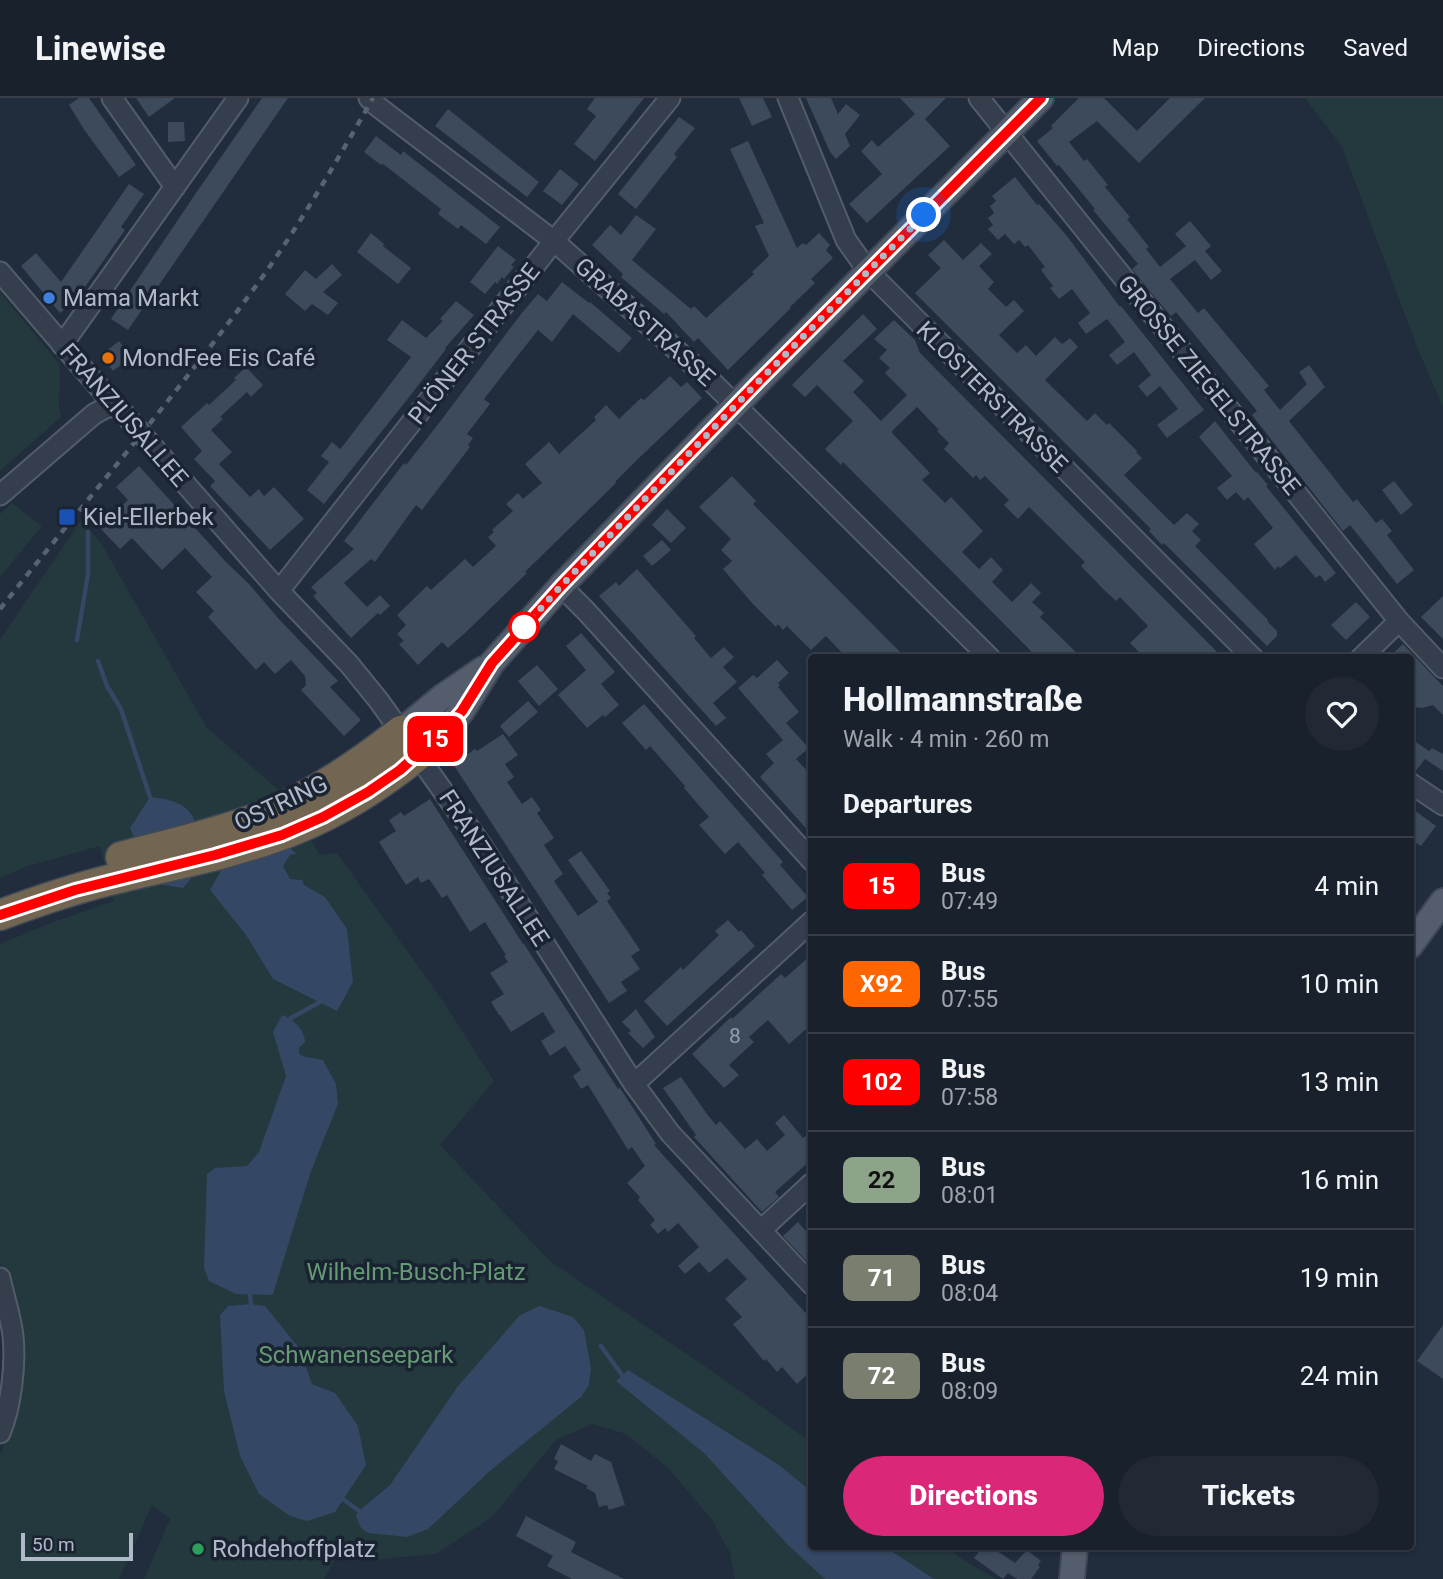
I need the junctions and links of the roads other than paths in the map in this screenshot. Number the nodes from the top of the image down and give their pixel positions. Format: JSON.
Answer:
{"nodes":[{"id":1,"x":112,"y":98,"type":"edge"},
{"id":2,"x":239,"y":98,"type":"edge"},
{"id":3,"x":369,"y":98,"type":"edge"},
{"id":4,"x":670,"y":98,"type":"edge"},
{"id":5,"x":788,"y":98,"type":"edge"},
{"id":6,"x":979,"y":98,"type":"edge"},
{"id":7,"x":1041,"y":98,"type":"edge"},
{"id":8,"x":1007,"y":133,"type":"junction"},
{"id":9,"x":175,"y":187,"type":"junction"},
{"id":10,"x":554,"y":242,"type":"junction"},
{"id":11,"x":868,"y":271,"type":"junction"},
{"id":12,"x":0,"y":272,"type":"edge"},
{"id":13,"x":62,"y":345,"type":"junction"},
{"id":14,"x":736,"y":405,"type":"junction"},
{"id":15,"x":109,"y":406,"type":"junction"},
{"id":16,"x":0,"y":495,"type":"edge"},
{"id":17,"x":561,"y":586,"type":"junction"},
{"id":18,"x":279,"y":591,"type":"junction"},
{"id":19,"x":1399,"y":621,"type":"junction"},
{"id":20,"x":986,"y":654,"type":"edge"},
{"id":21,"x":1249,"y":654,"type":"edge"},
{"id":22,"x":1365,"y":654,"type":"edge"},
{"id":23,"x":492,"y":663,"type":"junction"},
{"id":24,"x":1443,"y":668,"type":"edge"},
{"id":25,"x":401,"y":731,"type":"junction"},
{"id":26,"x":418,"y":755,"type":"junction"},
{"id":27,"x":1414,"y":786,"type":"edge"},
{"id":28,"x":317,"y":805,"type":"junction"},
{"id":29,"x":1443,"y":805,"type":"edge"},
{"id":30,"x":808,"y":857,"type":"edge"},
{"id":31,"x":103,"y":872,"type":"junction"},
{"id":32,"x":0,"y":894,"type":"edge"},
{"id":33,"x":1443,"y":901,"type":"edge"},
{"id":34,"x":0,"y":915,"type":"edge"},
{"id":35,"x":808,"y":925,"type":"edge"},
{"id":36,"x":1414,"y":941,"type":"edge"},
{"id":37,"x":634,"y":1084,"type":"junction"},
{"id":38,"x":808,"y":1187,"type":"edge"},
{"id":39,"x":761,"y":1230,"type":"junction"},
{"id":40,"x":0,"y":1278,"type":"edge"},
{"id":41,"x":808,"y":1281,"type":"edge"},
{"id":42,"x":0,"y":1433,"type":"edge"},
{"id":43,"x":1075,"y":1550,"type":"edge"},
{"id":44,"x":1072,"y":1579,"type":"edge"}],
"edges":[{"from":1,"to":9,"type":"street"},
{"from":2,"to":9,"type":"street"},
{"from":3,"to":10,"type":"street","name":"GRABASTRASSE"},
{"from":4,"to":10,"type":"street","name":"PLÖNER STRASSE"},
{"from":5,"to":11,"type":"street","name":"KLOSTERSTRASSE"},
{"from":6,"to":8,"type":"street","name":"GROSSE ZIEGELSTRASSE"},
{"from":7,"to":8,"type":"main road","name":"OSTRING"},
{"from":8,"to":11,"type":"main road","name":"OSTRING"},
{"from":8,"to":19,"type":"street","name":"GROSSE ZIEGELSTRASSE"},
{"from":9,"to":13,"type":"street"},
{"from":10,"to":14,"type":"street","name":"GRABASTRASSE"},
{"from":10,"to":18,"type":"street","name":"PLÖNER STRASSE"},
{"from":11,"to":14,"type":"main road","name":"OSTRING"},
{"from":11,"to":21,"type":"street","name":"KLOSTERSTRASSE"},
{"from":12,"to":13,"type":"street","name":"FRANZIUSALLEE"},
{"from":13,"to":15,"type":"street","name":"FRANZIUSALLEE"},
{"from":14,"to":17,"type":"main road","name":"OSTRING"},
{"from":14,"to":20,"type":"street","name":"GRABASTRASSE"},
{"from":15,"to":16,"type":"street"},
{"from":15,"to":18,"type":"street","name":"FRANZIUSALLEE"},
{"from":17,"to":23,"type":"main road","name":"OSTRING"},
{"from":17,"to":30,"type":"street"},
{"from":18,"to":25,"type":"street","name":"FRANZIUSALLEE"},
{"from":19,"to":22,"type":"street"},
{"from":19,"to":24,"type":"street","name":"GROSSE ZIEGELSTRASSE"},
{"from":23,"to":25,"type":"main road","name":"OSTRING"},
{"from":23,"to":26,"type":"main road","name":"OSTRING"},
{"from":25,"to":26,"type":"street","name":"FRANZIUSALLEE"},
{"from":25,"to":28,"type":"highway","name":"OSTRING"},
{"from":26,"to":28,"type":"highway","name":"OSTRING"},
{"from":26,"to":37,"type":"street","name":"FRANZIUSALLEE"},
{"from":27,"to":29,"type":"street"},
{"from":28,"to":31,"type":"highway","name":"OSTRING"},
{"from":31,"to":32,"type":"highway","name":"OSTRING"},
{"from":31,"to":34,"type":"highway","name":"OSTRING"},
{"from":33,"to":36,"type":"main road"},
{"from":35,"to":37,"type":"street"},
{"from":37,"to":39,"type":"street","name":"FRANZIUSALLEE"},
{"from":38,"to":39,"type":"street"},
{"from":39,"to":41,"type":"street","name":"FRANZIUSALLEE"},
{"from":40,"to":42,"type":"street"},
{"from":43,"to":44,"type":"main road"}]}
